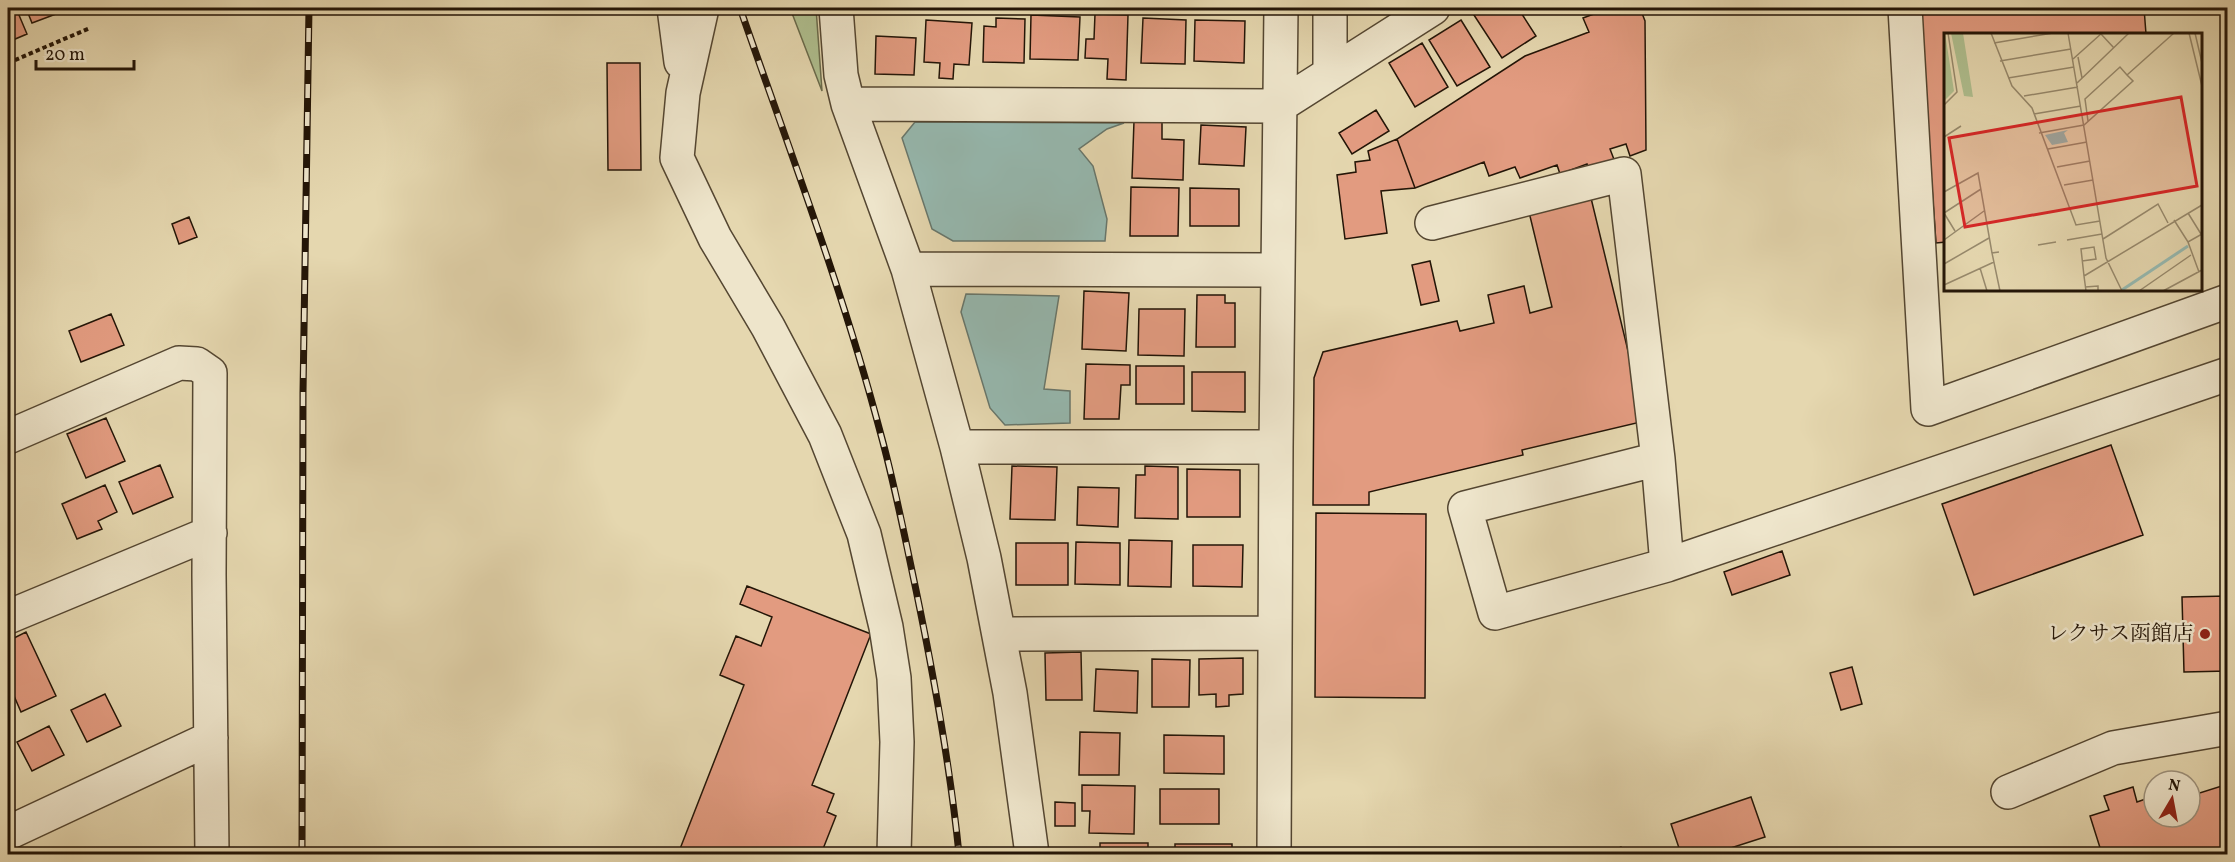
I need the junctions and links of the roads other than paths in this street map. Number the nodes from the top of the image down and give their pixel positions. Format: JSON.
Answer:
{"nodes":[{"id":1,"x":674,"y":8,"type":"edge"},
{"id":2,"x":702,"y":8,"type":"edge"},
{"id":3,"x":836,"y":8,"type":"edge"},
{"id":4,"x":1281,"y":8,"type":"edge"},
{"id":5,"x":1330,"y":8,"type":"edge"},
{"id":6,"x":1433,"y":8,"type":"edge"},
{"id":7,"x":1905,"y":8,"type":"edge"},
{"id":8,"x":1330,"y":72,"type":"junction"},
{"id":9,"x":683,"y":93,"type":"junction"},
{"id":10,"x":848,"y":104,"type":"junction"},
{"id":11,"x":1279,"y":106,"type":"junction"},
{"id":12,"x":1432,"y":223,"type":"dead end"},
{"id":13,"x":908,"y":269,"type":"junction"},
{"id":14,"x":1278,"y":270,"type":"junction"},
{"id":15,"x":2228,"y":302,"type":"edge"},
{"id":16,"x":2228,"y":374,"type":"edge"},
{"id":17,"x":8,"y":437,"type":"edge"},
{"id":18,"x":957,"y":447,"type":"junction"},
{"id":19,"x":1276,"y":447,"type":"junction"},
{"id":20,"x":1658,"y":459,"type":"junction"},
{"id":21,"x":210,"y":533,"type":"junction"},
{"id":22,"x":1667,"y":565,"type":"junction"},
{"id":23,"x":8,"y":617,"type":"edge"},
{"id":24,"x":1275,"y":633,"type":"junction"},
{"id":25,"x":1000,"y":634,"type":"junction"},
{"id":26,"x":2228,"y":728,"type":"edge"},
{"id":27,"x":211,"y":738,"type":"junction"},
{"id":28,"x":2008,"y":792,"type":"dead end"},
{"id":29,"x":8,"y":833,"type":"edge"},
{"id":30,"x":212,"y":855,"type":"edge"},
{"id":31,"x":894,"y":855,"type":"edge"},
{"id":32,"x":1032,"y":855,"type":"edge"},
{"id":33,"x":1274,"y":855,"type":"edge"}],
"edges":[{"from":1,"to":9,"type":"street"},
{"from":2,"to":9,"type":"street"},
{"from":3,"to":10,"type":"street"},
{"from":4,"to":11,"type":"street"},
{"from":5,"to":8,"type":"street"},
{"from":6,"to":8,"type":"street"},
{"from":7,"to":15,"type":"street"},
{"from":8,"to":11,"type":"street"},
{"from":9,"to":31,"type":"street"},
{"from":10,"to":11,"type":"street"},
{"from":10,"to":13,"type":"street"},
{"from":11,"to":14,"type":"street"},
{"from":12,"to":20,"type":"street"},
{"from":13,"to":14,"type":"street"},
{"from":13,"to":18,"type":"street"},
{"from":14,"to":19,"type":"street"},
{"from":16,"to":22,"type":"street"},
{"from":17,"to":21,"type":"street"},
{"from":18,"to":19,"type":"street"},
{"from":18,"to":25,"type":"street"},
{"from":19,"to":24,"type":"street"},
{"from":20,"to":22,"type":"street"},
{"from":20,"to":22,"type":"street"},
{"from":21,"to":23,"type":"street"},
{"from":21,"to":27,"type":"street"},
{"from":24,"to":25,"type":"street"},
{"from":24,"to":33,"type":"street"},
{"from":25,"to":32,"type":"street"},
{"from":26,"to":28,"type":"street"},
{"from":27,"to":29,"type":"street"},
{"from":27,"to":30,"type":"street"}]}
